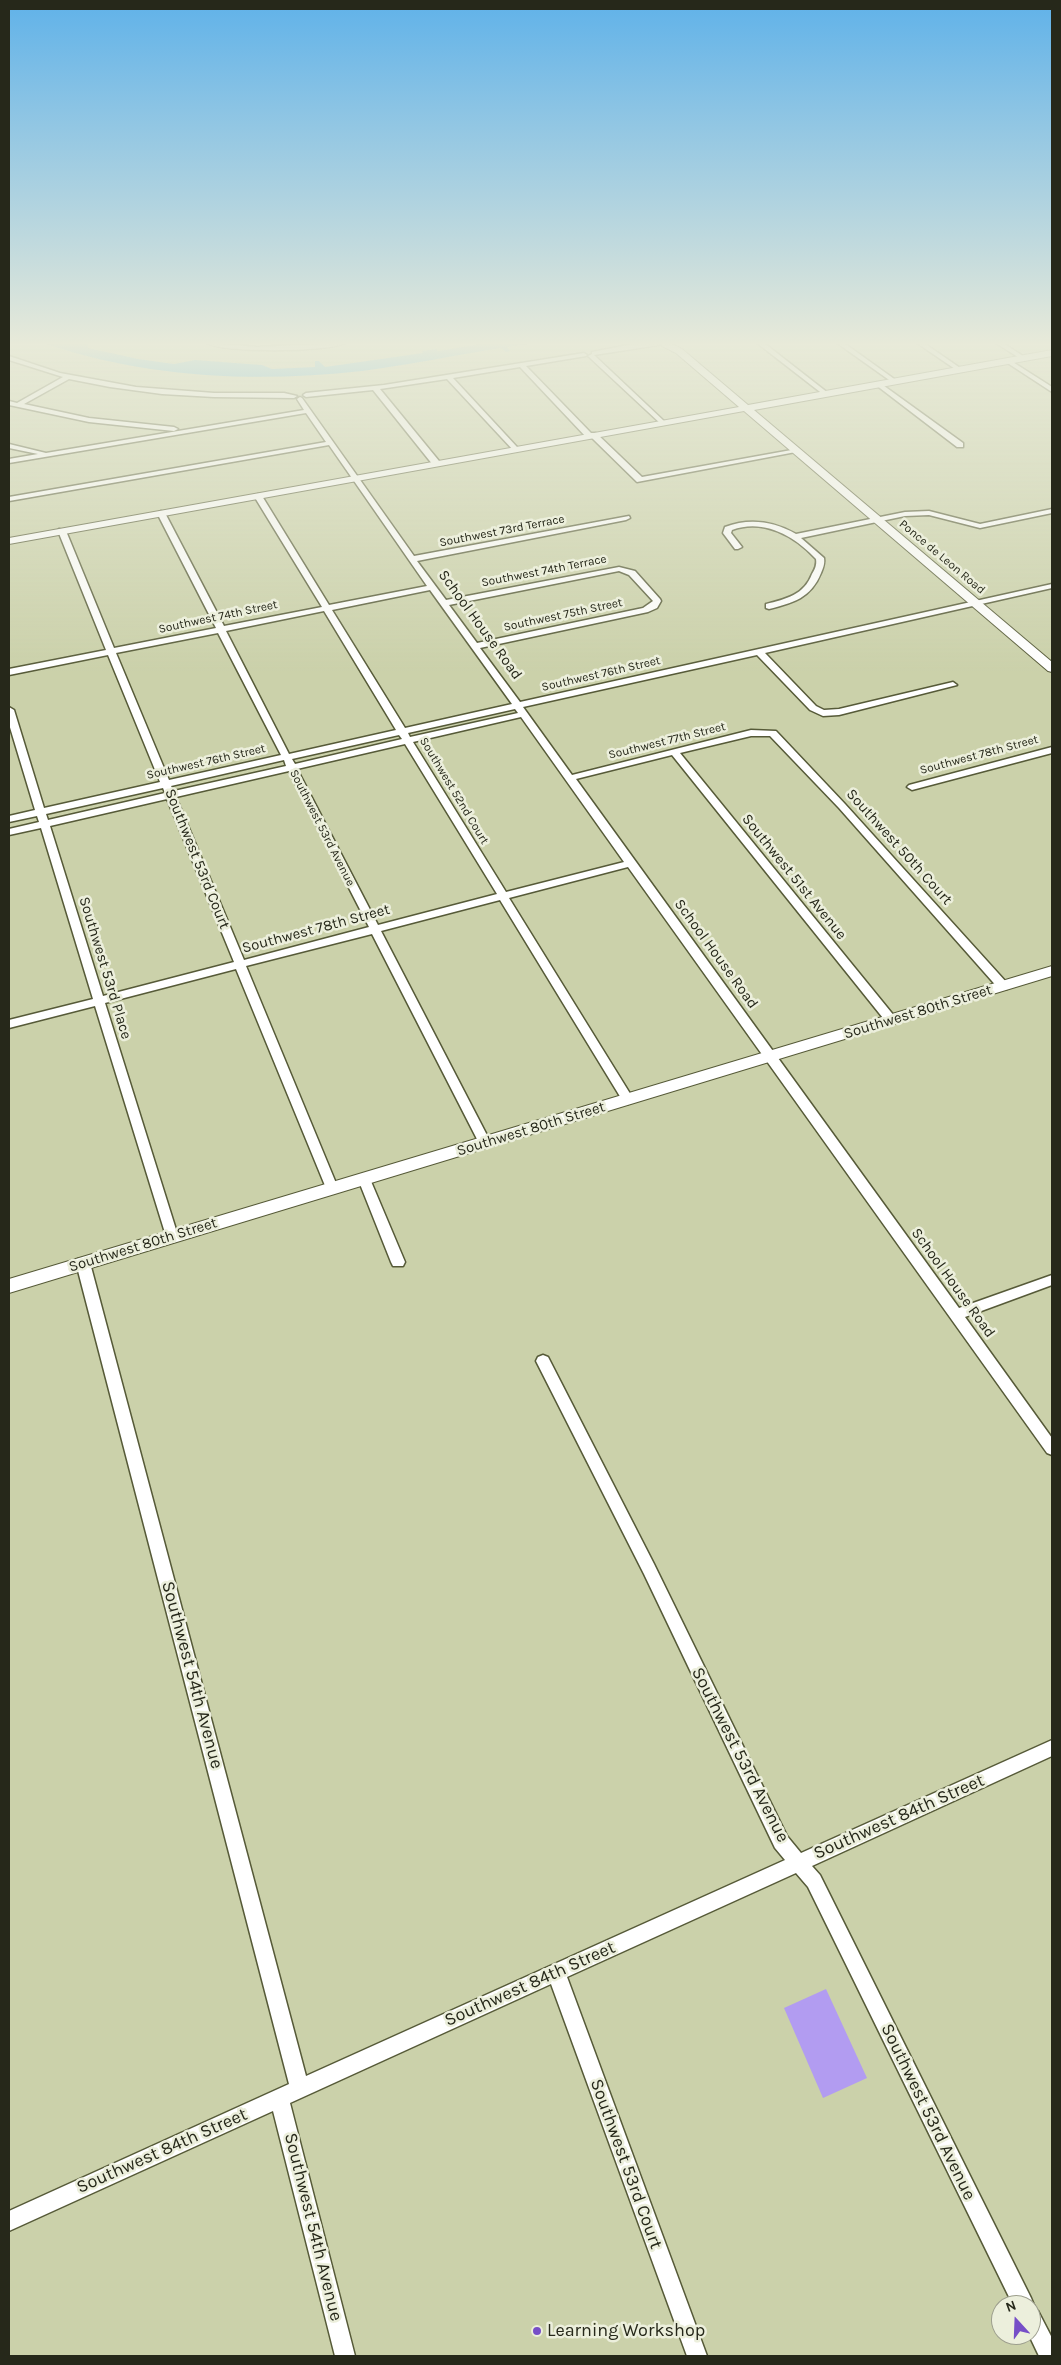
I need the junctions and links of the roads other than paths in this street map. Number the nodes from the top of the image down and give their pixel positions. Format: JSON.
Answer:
{"nodes":[{"id":1,"x":47,"y":453,"type":"edge"},
{"id":2,"x":54,"y":453,"type":"edge"},
{"id":3,"x":271,"y":453,"type":"edge"},
{"id":4,"x":337,"y":453,"type":"edge"},
{"id":5,"x":427,"y":453,"type":"edge"},
{"id":6,"x":495,"y":453,"type":"edge"},
{"id":7,"x":611,"y":453,"type":"edge"},
{"id":8,"x":783,"y":453,"type":"edge"},
{"id":9,"x":799,"y":453,"type":"edge"},
{"id":10,"x":50,"y":454,"type":"junction"},
{"id":11,"x":9,"y":461,"type":"edge"},
{"id":12,"x":436,"y":464,"type":"junction"},
{"id":13,"x":355,"y":478,"type":"junction"},
{"id":14,"x":258,"y":496,"type":"junction"},
{"id":15,"x":9,"y":499,"type":"edge"},
{"id":16,"x":1052,"y":511,"type":"edge"},
{"id":17,"x":161,"y":513,"type":"junction"},
{"id":18,"x":626,"y":518,"type":"dead end"},
{"id":19,"x":878,"y":521,"type":"junction"},
{"id":20,"x":62,"y":531,"type":"junction"},
{"id":21,"x":9,"y":540,"type":"edge"},
{"id":22,"x":798,"y":540,"type":"junction"},
{"id":23,"x":738,"y":547,"type":"dead end"},
{"id":24,"x":413,"y":560,"type":"junction"},
{"id":25,"x":1052,"y":586,"type":"edge"},
{"id":26,"x":432,"y":587,"type":"junction"},
{"id":27,"x":444,"y":603,"type":"junction"},
{"id":28,"x":975,"y":603,"type":"junction"},
{"id":29,"x":656,"y":605,"type":"joint"},
{"id":30,"x":769,"y":606,"type":"dead end"},
{"id":31,"x":326,"y":607,"type":"junction"},
{"id":32,"x":221,"y":629,"type":"junction"},
{"id":33,"x":475,"y":646,"type":"junction"},
{"id":34,"x":111,"y":651,"type":"junction"},
{"id":35,"x":758,"y":651,"type":"junction"},
{"id":36,"x":1052,"y":668,"type":"edge"},
{"id":37,"x":9,"y":672,"type":"edge"},
{"id":38,"x":952,"y":685,"type":"dead end"},
{"id":39,"x":518,"y":705,"type":"junction"},
{"id":40,"x":9,"y":710,"type":"edge"},
{"id":41,"x":524,"y":714,"type":"junction"},
{"id":42,"x":402,"y":730,"type":"junction"},
{"id":43,"x":770,"y":732,"type":"joint"},
{"id":44,"x":408,"y":741,"type":"junction"},
{"id":45,"x":1052,"y":750,"type":"edge"},
{"id":46,"x":674,"y":752,"type":"junction"},
{"id":47,"x":286,"y":757,"type":"junction"},
{"id":48,"x":291,"y":767,"type":"junction"},
{"id":49,"x":570,"y":778,"type":"junction"},
{"id":50,"x":166,"y":784,"type":"junction"},
{"id":51,"x":912,"y":787,"type":"dead end"},
{"id":52,"x":170,"y":795,"type":"junction"},
{"id":53,"x":40,"y":812,"type":"junction"},
{"id":54,"x":9,"y":819,"type":"edge"},
{"id":55,"x":44,"y":824,"type":"junction"},
{"id":56,"x":9,"y":832,"type":"edge"},
{"id":57,"x":631,"y":863,"type":"junction"},
{"id":58,"x":503,"y":896,"type":"junction"},
{"id":59,"x":375,"y":929,"type":"junction"},
{"id":60,"x":240,"y":964,"type":"junction"},
{"id":61,"x":1052,"y":971,"type":"edge"},
{"id":62,"x":1004,"y":986,"type":"junction"},
{"id":63,"x":100,"y":1000,"type":"junction"},
{"id":64,"x":891,"y":1020,"type":"junction"},
{"id":65,"x":9,"y":1024,"type":"edge"},
{"id":66,"x":770,"y":1056,"type":"junction"},
{"id":67,"x":628,"y":1100,"type":"junction"},
{"id":68,"x":485,"y":1143,"type":"junction"},
{"id":69,"x":364,"y":1179,"type":"junction"},
{"id":70,"x":332,"y":1188,"type":"junction"},
{"id":71,"x":172,"y":1236,"type":"junction"},
{"id":72,"x":398,"y":1262,"type":"dead end"},
{"id":73,"x":83,"y":1263,"type":"junction"},
{"id":74,"x":1052,"y":1280,"type":"edge"},
{"id":75,"x":9,"y":1286,"type":"edge"},
{"id":76,"x":956,"y":1315,"type":"junction"},
{"id":77,"x":542,"y":1361,"type":"dead end"},
{"id":78,"x":1052,"y":1449,"type":"edge"},
{"id":79,"x":1052,"y":1748,"type":"edge"},
{"id":80,"x":798,"y":1862,"type":"junction"},
{"id":81,"x":556,"y":1972,"type":"junction"},
{"id":82,"x":300,"y":2088,"type":"junction"},
{"id":83,"x":279,"y":2098,"type":"junction"},
{"id":84,"x":9,"y":2221,"type":"edge"},
{"id":85,"x":1019,"y":2295,"type":"edge"},
{"id":86,"x":1041,"y":2338,"type":"edge"},
{"id":87,"x":345,"y":2356,"type":"edge"},
{"id":88,"x":697,"y":2356,"type":"edge"},
{"id":89,"x":1050,"y":2356,"type":"edge"}],
"edges":[{"from":1,"to":10,"type":"street"},
{"from":2,"to":10,"type":"street"},
{"from":3,"to":15,"type":"street"},
{"from":4,"to":13,"type":"street","name":"School House Road"},
{"from":5,"to":12,"type":"street"},
{"from":6,"to":12,"type":"street"},
{"from":7,"to":8,"type":"street"},
{"from":9,"to":19,"type":"street","name":"Ponce de Leon Road"},
{"from":10,"to":11,"type":"street"},
{"from":12,"to":13,"type":"street"},
{"from":13,"to":14,"type":"street"},
{"from":13,"to":24,"type":"street","name":"School House Road"},
{"from":14,"to":17,"type":"street"},
{"from":14,"to":31,"type":"street","name":"Southwest 52nd Court"},
{"from":16,"to":19,"type":"street"},
{"from":17,"to":20,"type":"street"},
{"from":17,"to":32,"type":"street","name":"Southwest 53rd Avenue"},
{"from":18,"to":24,"type":"street","name":"Southwest 73rd Terrace"},
{"from":19,"to":22,"type":"street"},
{"from":19,"to":28,"type":"street","name":"Ponce de Leon Road"},
{"from":20,"to":21,"type":"street"},
{"from":20,"to":34,"type":"street","name":"Southwest 53rd Court"},
{"from":22,"to":23,"type":"street"},
{"from":22,"to":30,"type":"street"},
{"from":24,"to":26,"type":"street","name":"School House Road"},
{"from":25,"to":28,"type":"street","name":"Southwest 76th Street"},
{"from":26,"to":27,"type":"street","name":"School House Road"},
{"from":26,"to":31,"type":"street","name":"Southwest 74th Street"},
{"from":27,"to":29,"type":"street","name":"Southwest 74th Terrace"},
{"from":27,"to":33,"type":"street","name":"School House Road"},
{"from":28,"to":35,"type":"street","name":"Southwest 76th Street"},
{"from":28,"to":36,"type":"street","name":"Ponce de Leon Road"},
{"from":29,"to":33,"type":"street","name":"Southwest 75th Street"},
{"from":31,"to":32,"type":"street","name":"Southwest 74th Street"},
{"from":31,"to":42,"type":"street","name":"Southwest 52nd Court"},
{"from":32,"to":34,"type":"street","name":"Southwest 74th Street"},
{"from":32,"to":47,"type":"street","name":"Southwest 53rd Avenue"},
{"from":33,"to":39,"type":"street","name":"School House Road"},
{"from":34,"to":37,"type":"street","name":"Southwest 74th Street"},
{"from":34,"to":50,"type":"street","name":"Southwest 53rd Court"},
{"from":35,"to":38,"type":"street"},
{"from":35,"to":39,"type":"street","name":"Southwest 76th Street"},
{"from":39,"to":41,"type":"street","name":"School House Road"},
{"from":39,"to":42,"type":"street","name":"Southwest 76th Street"},
{"from":40,"to":53,"type":"street","name":"Southwest 53rd Place"},
{"from":41,"to":44,"type":"street","name":"Southwest 76th Street"},
{"from":41,"to":49,"type":"street","name":"School House Road"},
{"from":42,"to":44,"type":"street","name":"Southwest 52nd Court"},
{"from":42,"to":47,"type":"street","name":"Southwest 76th Street"},
{"from":43,"to":46,"type":"street","name":"Southwest 77th Street"},
{"from":43,"to":62,"type":"street","name":"Southwest 50th Court"},
{"from":44,"to":48,"type":"street","name":"Southwest 76th Street"},
{"from":44,"to":58,"type":"street","name":"Southwest 52nd Court"},
{"from":45,"to":51,"type":"street","name":"Southwest 78th Street"},
{"from":46,"to":49,"type":"street","name":"Southwest 77th Street"},
{"from":46,"to":64,"type":"street","name":"Southwest 51st Avenue"},
{"from":47,"to":48,"type":"street","name":"Southwest 53rd Avenue"},
{"from":47,"to":50,"type":"street","name":"Southwest 76th Street"},
{"from":48,"to":52,"type":"street","name":"Southwest 76th Street"},
{"from":48,"to":59,"type":"street","name":"Southwest 53rd Avenue"},
{"from":49,"to":57,"type":"street","name":"School House Road"},
{"from":50,"to":52,"type":"street","name":"Southwest 53rd Court"},
{"from":50,"to":53,"type":"street","name":"Southwest 76th Street"},
{"from":52,"to":55,"type":"street","name":"Southwest 76th Street"},
{"from":52,"to":60,"type":"street","name":"Southwest 53rd Court"},
{"from":53,"to":54,"type":"street","name":"Southwest 76th Street"},
{"from":53,"to":55,"type":"street","name":"Southwest 53rd Place"},
{"from":55,"to":56,"type":"street","name":"Southwest 76th Street"},
{"from":55,"to":63,"type":"street","name":"Southwest 53rd Place"},
{"from":57,"to":58,"type":"street","name":"Southwest 78th Street"},
{"from":57,"to":66,"type":"street","name":"School House Road"},
{"from":58,"to":59,"type":"street","name":"Southwest 78th Street"},
{"from":58,"to":67,"type":"street","name":"Southwest 52nd Court"},
{"from":59,"to":60,"type":"street","name":"Southwest 78th Street"},
{"from":59,"to":68,"type":"street","name":"Southwest 53rd Avenue"},
{"from":60,"to":63,"type":"street","name":"Southwest 78th Street"},
{"from":60,"to":70,"type":"street","name":"Southwest 53rd Court"},
{"from":61,"to":62,"type":"street","name":"Southwest 80th Street"},
{"from":62,"to":64,"type":"street","name":"Southwest 80th Street"},
{"from":63,"to":65,"type":"street","name":"Southwest 78th Street"},
{"from":63,"to":71,"type":"street","name":"Southwest 53rd Place"},
{"from":64,"to":66,"type":"street","name":"Southwest 80th Street"},
{"from":66,"to":67,"type":"street","name":"Southwest 80th Street"},
{"from":66,"to":76,"type":"street","name":"School House Road"},
{"from":67,"to":68,"type":"street","name":"Southwest 80th Street"},
{"from":68,"to":69,"type":"street","name":"Southwest 80th Street"},
{"from":69,"to":70,"type":"street","name":"Southwest 80th Street"},
{"from":69,"to":72,"type":"street"},
{"from":70,"to":71,"type":"street","name":"Southwest 80th Street"},
{"from":71,"to":73,"type":"street","name":"Southwest 80th Street"},
{"from":73,"to":75,"type":"street","name":"Southwest 80th Street"},
{"from":73,"to":82,"type":"street","name":"Southwest 54th Avenue"},
{"from":74,"to":76,"type":"street"},
{"from":76,"to":78,"type":"street","name":"School House Road"},
{"from":77,"to":80,"type":"street","name":"Southwest 53rd Avenue"},
{"from":79,"to":80,"type":"street","name":"Southwest 84th Street"},
{"from":80,"to":81,"type":"street","name":"Southwest 84th Street"},
{"from":80,"to":85,"type":"street","name":"Southwest 53rd Avenue"},
{"from":81,"to":82,"type":"street","name":"Southwest 84th Street"},
{"from":81,"to":88,"type":"street","name":"Southwest 53rd Court"},
{"from":82,"to":83,"type":"street","name":"Southwest 84th Street"},
{"from":83,"to":84,"type":"street","name":"Southwest 84th Street"},
{"from":83,"to":87,"type":"street","name":"Southwest 54th Avenue"},
{"from":86,"to":89,"type":"street"}]}
